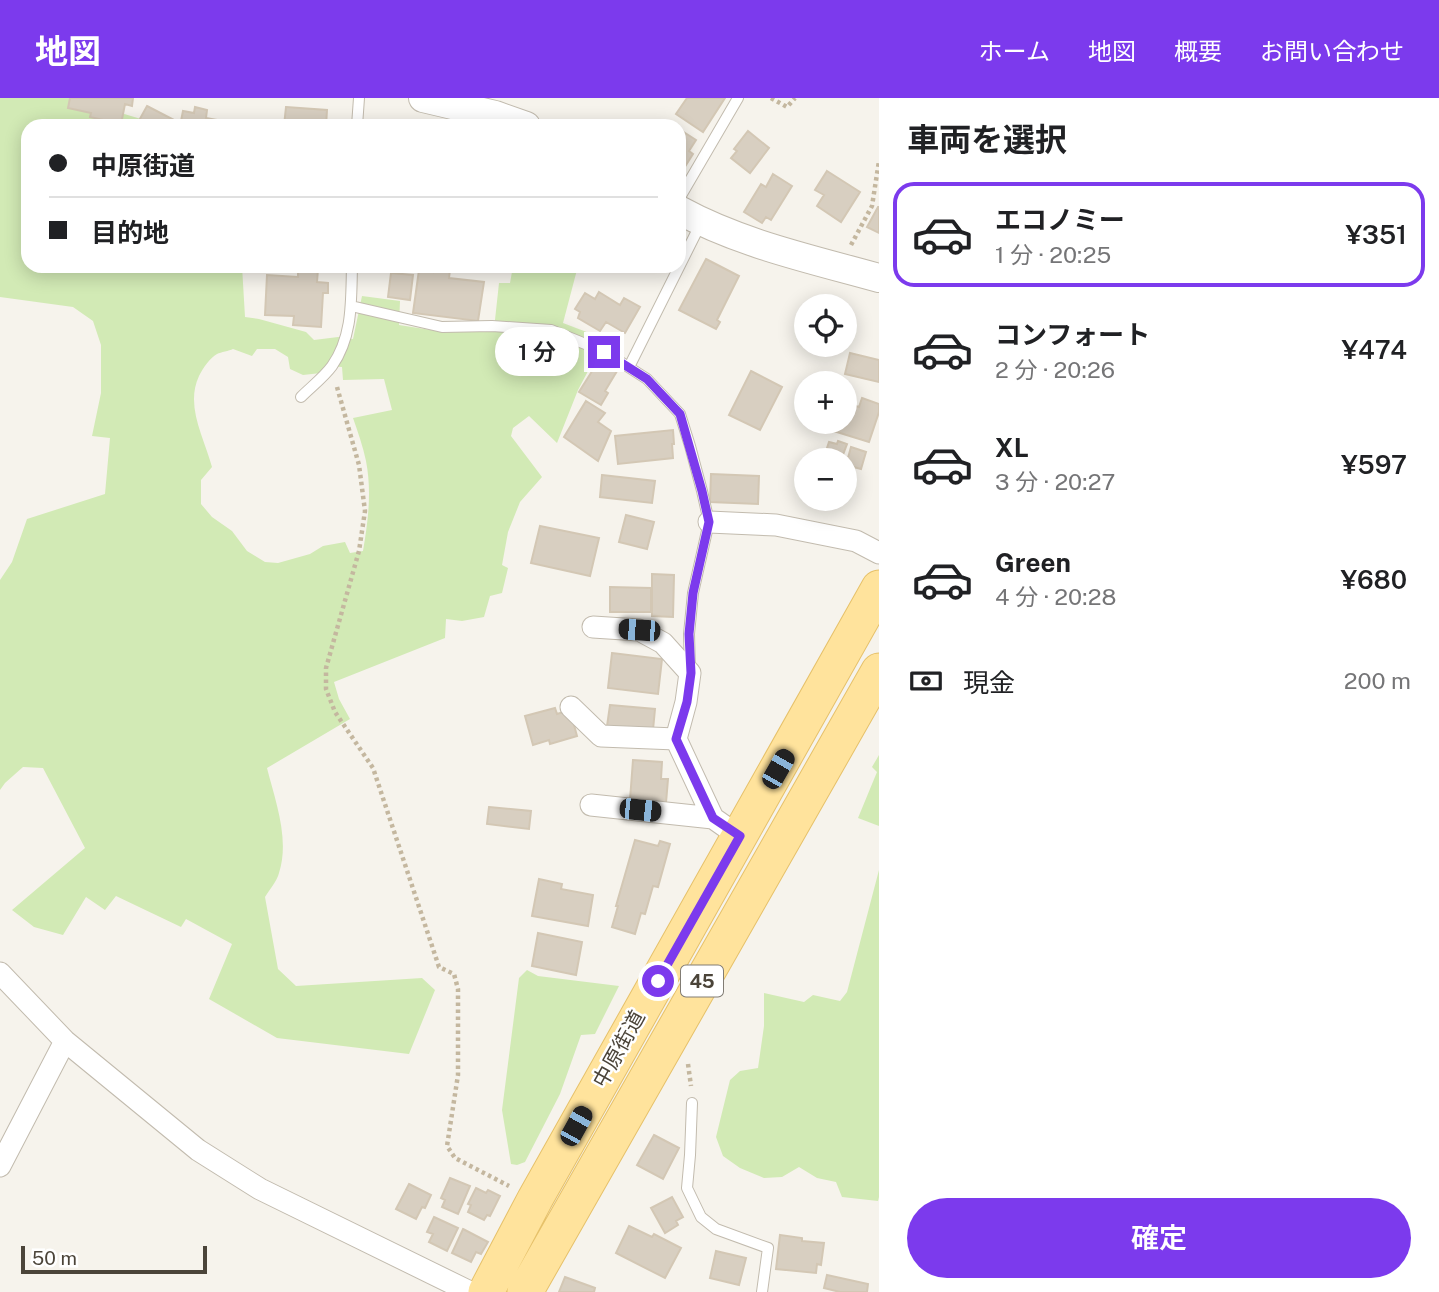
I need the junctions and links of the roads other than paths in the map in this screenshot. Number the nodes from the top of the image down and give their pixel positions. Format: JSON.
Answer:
{"nodes":[{"id":1,"x":359,"y":98,"type":"edge"},
{"id":2,"x":423,"y":98,"type":"edge"},
{"id":3,"x":738,"y":98,"type":"edge"},
{"id":4,"x":358,"y":119,"type":"edge"},
{"id":5,"x":506,"y":119,"type":"edge"},
{"id":6,"x":686,"y":187,"type":"edge"},
{"id":7,"x":690,"y":216,"type":"edge"},
{"id":8,"x":352,"y":273,"type":"edge"},
{"id":9,"x":667,"y":273,"type":"edge"},
{"id":10,"x":879,"y":278,"type":"edge"},
{"id":11,"x":351,"y":306,"type":"junction"},
{"id":12,"x":629,"y":368,"type":"junction"},
{"id":13,"x":301,"y":397,"type":"dead end"},
{"id":14,"x":709,"y":522,"type":"junction"},
{"id":15,"x":879,"y":553,"type":"edge"},
{"id":16,"x":879,"y":589,"type":"edge"},
{"id":17,"x":593,"y":627,"type":"dead end"},
{"id":18,"x":879,"y":671,"type":"edge"},
{"id":19,"x":691,"y":673,"type":"junction"},
{"id":20,"x":571,"y":707,"type":"dead end"},
{"id":21,"x":676,"y":739,"type":"junction"},
{"id":22,"x":591,"y":805,"type":"dead end"},
{"id":23,"x":726,"y":827,"type":"junction"},
{"id":24,"x":0,"y":973,"type":"edge"},
{"id":25,"x":65,"y":1041,"type":"junction"},
{"id":26,"x":692,"y":1103,"type":"road end"},
{"id":27,"x":0,"y":1166,"type":"edge"},
{"id":28,"x":470,"y":1292,"type":"edge"},
{"id":29,"x":486,"y":1292,"type":"edge"},
{"id":30,"x":525,"y":1292,"type":"edge"},
{"id":31,"x":762,"y":1292,"type":"edge"}],
"edges":[{"from":1,"to":4,"type":"lane"},
{"from":2,"to":5,"type":"street"},
{"from":3,"to":6,"type":"lane"},
{"from":7,"to":10,"type":"street"},
{"from":8,"to":11,"type":"lane"},
{"from":9,"to":12,"type":"lane"},
{"from":11,"to":12,"type":"lane"},
{"from":11,"to":13,"type":"lane"},
{"from":12,"to":14,"type":"lane"},
{"from":14,"to":15,"type":"street"},
{"from":14,"to":19,"type":"lane"},
{"from":16,"to":23,"type":"main road","name":"中原街道","number":"45"},
{"from":17,"to":19,"type":"street"},
{"from":18,"to":30,"type":"main road","name":"中原街道","number":"45"},
{"from":19,"to":21,"type":"street"},
{"from":20,"to":21,"type":"street"},
{"from":21,"to":23,"type":"street"},
{"from":22,"to":23,"type":"street"},
{"from":23,"to":29,"type":"main road","name":"中原街道","number":"45"},
{"from":24,"to":25,"type":"street"},
{"from":25,"to":27,"type":"street"},
{"from":25,"to":28,"type":"street"},
{"from":26,"to":31,"type":"lane"}]}
